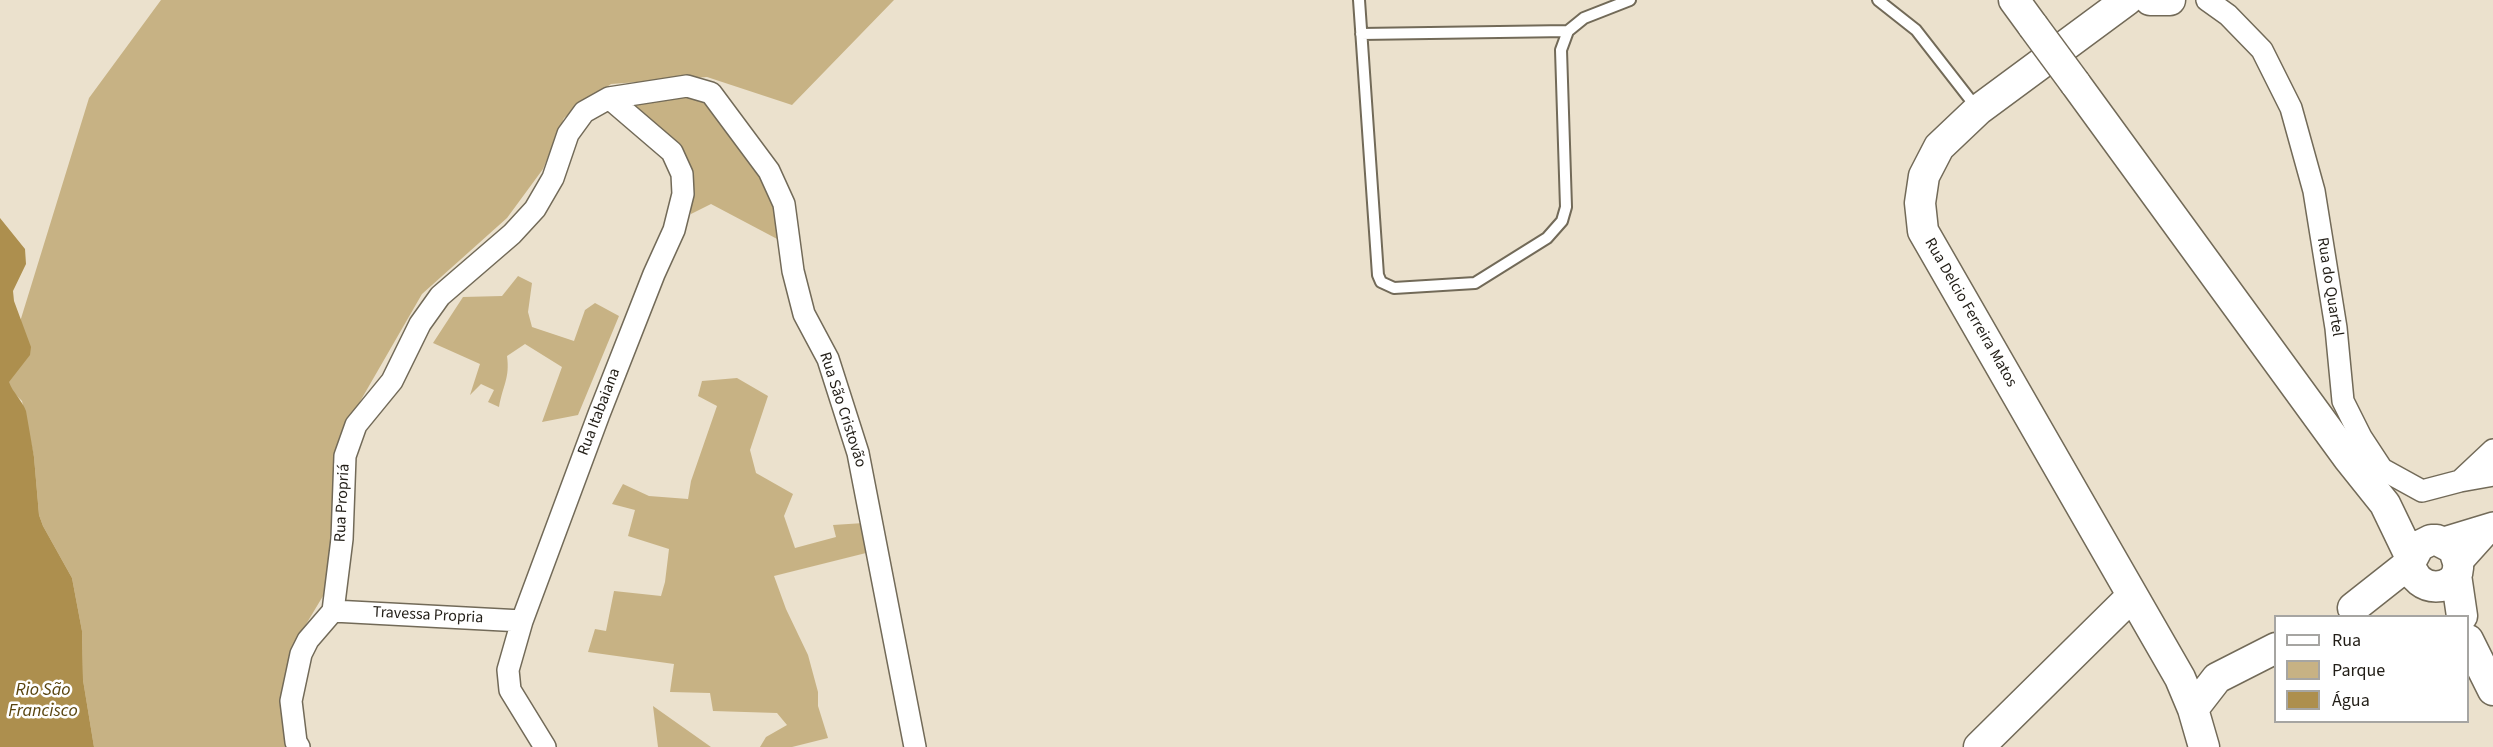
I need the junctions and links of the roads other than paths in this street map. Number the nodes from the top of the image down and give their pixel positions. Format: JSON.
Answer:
{"nodes":[{"id":1,"x":1359,"y":0,"type":"edge"},
{"id":2,"x":1630,"y":0,"type":"edge"},
{"id":3,"x":1878,"y":0,"type":"edge"},
{"id":4,"x":2014,"y":0,"type":"edge"},
{"id":5,"x":2127,"y":0,"type":"edge"},
{"id":6,"x":2150,"y":0,"type":"edge"},
{"id":7,"x":2170,"y":0,"type":"edge"},
{"id":8,"x":2207,"y":0,"type":"edge"},
{"id":9,"x":1568,"y":31,"type":"junction"},
{"id":10,"x":1361,"y":34,"type":"junction"},
{"id":11,"x":609,"y":98,"type":"junction"},
{"id":12,"x":1978,"y":110,"type":"junction"},
{"id":13,"x":2493,"y":450,"type":"edge"},
{"id":14,"x":2493,"y":475,"type":"edge"},
{"id":15,"x":2460,"y":481,"type":"junction"},
{"id":16,"x":2493,"y":523,"type":"edge"},
{"id":17,"x":2493,"y":528,"type":"edge"},
{"id":18,"x":2424,"y":562,"type":"junction"},
{"id":19,"x":2457,"y":571,"type":"junction"},
{"id":20,"x":2131,"y":597,"type":"junction"},
{"id":21,"x":333,"y":611,"type":"junction"},
{"id":22,"x":2345,"y":612,"type":"edge"},
{"id":23,"x":2450,"y":615,"type":"edge"},
{"id":24,"x":2462,"y":615,"type":"edge"},
{"id":25,"x":522,"y":621,"type":"junction"},
{"id":26,"x":2469,"y":642,"type":"edge"},
{"id":27,"x":2274,"y":649,"type":"edge"},
{"id":28,"x":2180,"y":678,"type":"junction"},
{"id":29,"x":2217,"y":678,"type":"junction"},
{"id":30,"x":2493,"y":690,"type":"edge"},
{"id":31,"x":2193,"y":709,"type":"junction"},
{"id":32,"x":299,"y":747,"type":"edge"},
{"id":33,"x":545,"y":747,"type":"edge"},
{"id":34,"x":915,"y":747,"type":"edge"},
{"id":35,"x":1979,"y":747,"type":"edge"},
{"id":36,"x":2204,"y":747,"type":"edge"}],
"edges":[{"from":1,"to":10,"type":"lane"},
{"from":2,"to":9,"type":"lane"},
{"from":3,"to":12,"type":"lane"},
{"from":4,"to":18,"type":"street","bridge":true},
{"from":5,"to":12,"type":"street","name":"Rua Delcio Ferreira Matos"},
{"from":6,"to":7,"type":"street"},
{"from":8,"to":15,"type":"street","name":"Rua do Quartel"},
{"from":9,"to":10,"type":"lane"},
{"from":9,"to":10,"type":"lane"},
{"from":11,"to":21,"type":"street","name":"Rua Propriá"},
{"from":11,"to":25,"type":"street","name":"Rua Itabaiana"},
{"from":11,"to":34,"type":"street","name":"Rua São Cristovão"},
{"from":12,"to":20,"type":"street","name":"Rua Delcio Ferreira Matos"},
{"from":13,"to":15,"type":"street","name":"Rua do Quartel"},
{"from":14,"to":15,"type":"street"},
{"from":16,"to":18,"type":"street"},
{"from":17,"to":19,"type":"street"},
{"from":18,"to":19,"type":"street"},
{"from":18,"to":19,"type":"street"},
{"from":18,"to":22,"type":"street"},
{"from":18,"to":23,"type":"street"},
{"from":19,"to":24,"type":"street"},
{"from":20,"to":28,"type":"street","name":"Rua Delcio Ferreira Matos"},
{"from":20,"to":35,"type":"street"},
{"from":21,"to":25,"type":"street","name":"Travessa Propria"},
{"from":21,"to":32,"type":"street"},
{"from":25,"to":33,"type":"street","name":"Rua Itabaiana"},
{"from":26,"to":30,"type":"street"},
{"from":27,"to":29,"type":"street"},
{"from":28,"to":29,"type":"street"},
{"from":28,"to":31,"type":"street","name":"Rua Delcio Ferreira Matos"},
{"from":29,"to":31,"type":"street"},
{"from":31,"to":36,"type":"street","name":"Rua Delcio Ferreira Matos"}]}
